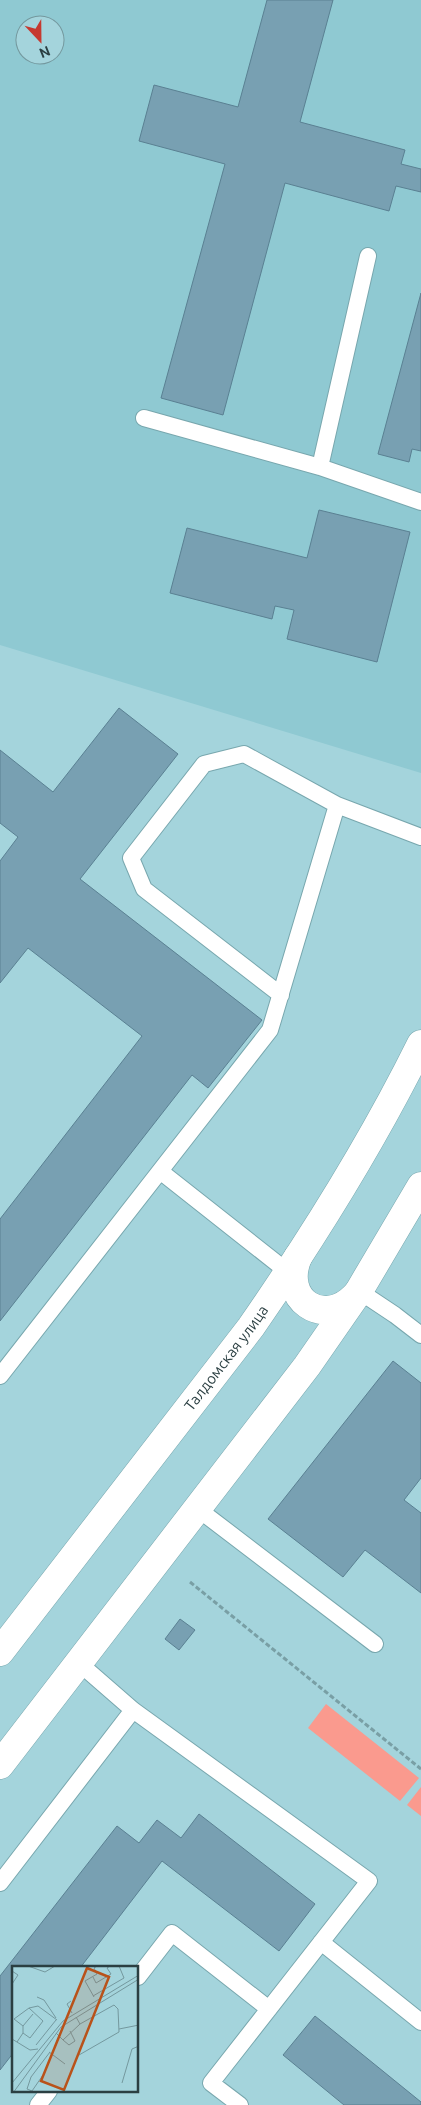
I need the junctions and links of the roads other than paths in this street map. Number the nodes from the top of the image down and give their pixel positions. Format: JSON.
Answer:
{"nodes":[{"id":1,"x":368,"y":256,"type":"dead end"},
{"id":2,"x":144,"y":418,"type":"dead end"},
{"id":3,"x":320,"y":467,"type":"junction"},
{"id":4,"x":421,"y":502,"type":"edge"},
{"id":5,"x":337,"y":805,"type":"junction"},
{"id":6,"x":421,"y":837,"type":"edge"},
{"id":7,"x":281,"y":996,"type":"junction"},
{"id":8,"x":421,"y":1044,"type":"edge"},
{"id":9,"x":160,"y":1171,"type":"junction"},
{"id":10,"x":421,"y":1186,"type":"edge"},
{"id":11,"x":293,"y":1265,"type":"junction"},
{"id":12,"x":357,"y":1293,"type":"junction"},
{"id":13,"x":421,"y":1335,"type":"edge"},
{"id":14,"x":0,"y":1376,"type":"edge"},
{"id":15,"x":198,"y":1509,"type":"junction"},
{"id":16,"x":374,"y":1644,"type":"dead end"},
{"id":17,"x":0,"y":1652,"type":"edge"},
{"id":18,"x":79,"y":1664,"type":"junction"},
{"id":19,"x":133,"y":1710,"type":"junction"},
{"id":20,"x":0,"y":1765,"type":"edge"},
{"id":21,"x":0,"y":1883,"type":"edge"},
{"id":22,"x":321,"y":1942,"type":"junction"},
{"id":23,"x":139,"y":1976,"type":"edge"},
{"id":24,"x":269,"y":2009,"type":"junction"},
{"id":25,"x":421,"y":2022,"type":"edge"},
{"id":26,"x":48,"y":2092,"type":"edge"},
{"id":27,"x":38,"y":2105,"type":"edge"},
{"id":28,"x":240,"y":2105,"type":"edge"}],
"edges":[{"from":1,"to":3,"type":"lane"},
{"from":2,"to":3,"type":"lane"},
{"from":3,"to":4,"type":"lane"},
{"from":5,"to":6,"type":"lane"},
{"from":5,"to":7,"type":"lane"},
{"from":5,"to":7,"type":"lane"},
{"from":7,"to":9,"type":"lane"},
{"from":8,"to":11,"type":"main road","name":"Талдомская улица"},
{"from":9,"to":11,"type":"lane"},
{"from":9,"to":14,"type":"lane"},
{"from":10,"to":12,"type":"main road"},
{"from":11,"to":12,"type":"main road"},
{"from":11,"to":17,"type":"main road","name":"Талдомская улица"},
{"from":12,"to":13,"type":"lane"},
{"from":12,"to":15,"type":"main road"},
{"from":15,"to":16,"type":"lane"},
{"from":15,"to":18,"type":"main road"},
{"from":18,"to":19,"type":"lane"},
{"from":18,"to":20,"type":"main road"},
{"from":19,"to":21,"type":"lane"},
{"from":19,"to":22,"type":"lane"},
{"from":22,"to":24,"type":"lane"},
{"from":22,"to":25,"type":"lane"},
{"from":23,"to":24,"type":"lane"},
{"from":24,"to":28,"type":"lane"},
{"from":26,"to":27,"type":"lane"}]}
